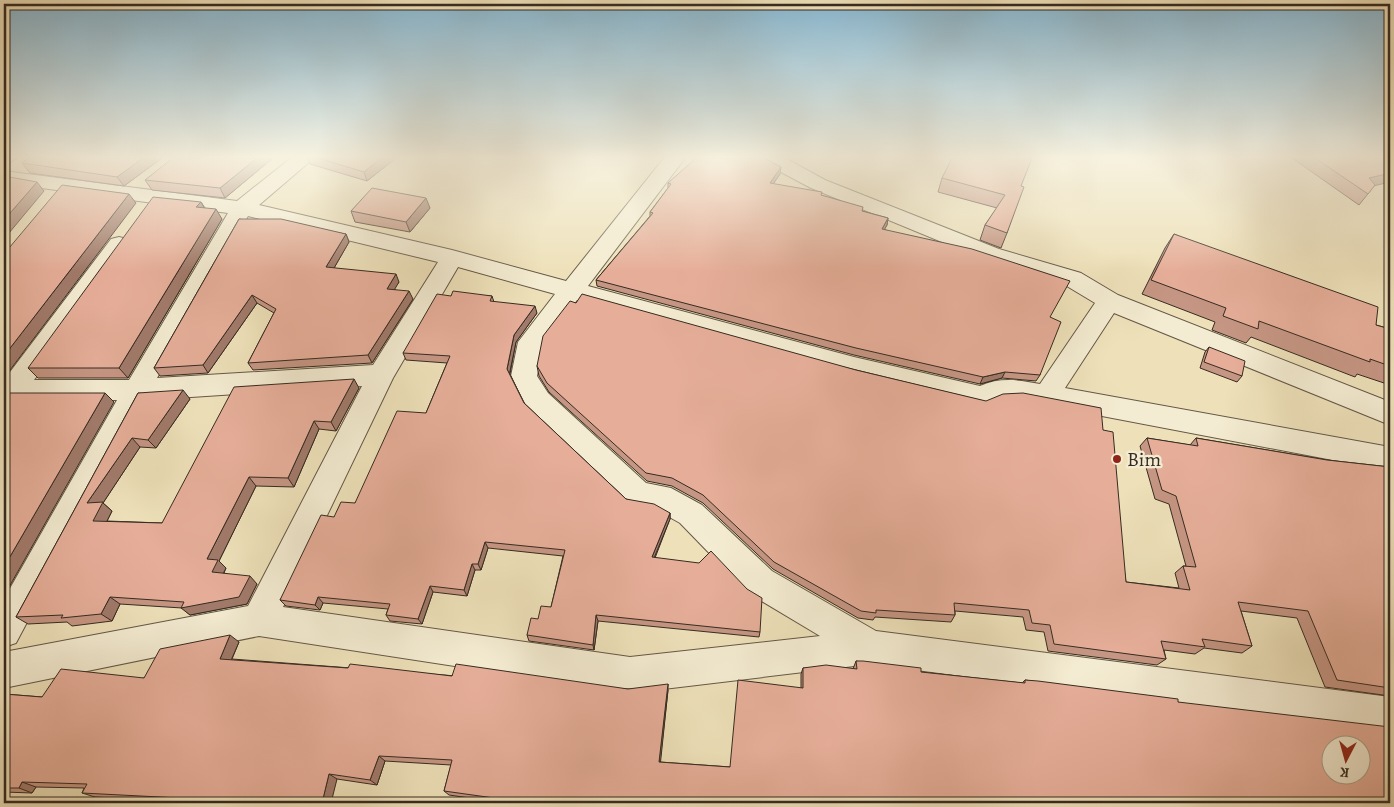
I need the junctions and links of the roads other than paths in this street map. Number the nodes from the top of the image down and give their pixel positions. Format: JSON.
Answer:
{"nodes":[{"id":1,"x":54,"y":196,"type":"edge"},
{"id":2,"x":146,"y":196,"type":"edge"},
{"id":3,"x":183,"y":196,"type":"edge"},
{"id":4,"x":257,"y":196,"type":"edge"},
{"id":5,"x":646,"y":196,"type":"edge"},
{"id":6,"x":847,"y":196,"type":"edge"},
{"id":7,"x":44,"y":207,"type":"edge"},
{"id":8,"x":242,"y":208,"type":"junction"},
{"id":9,"x":452,"y":258,"type":"junction"},
{"id":10,"x":573,"y":291,"type":"junction"},
{"id":11,"x":1109,"y":301,"type":"junction"},
{"id":12,"x":381,"y":375,"type":"junction"},
{"id":13,"x":136,"y":390,"type":"junction"},
{"id":14,"x":6,"y":393,"type":"edge"},
{"id":15,"x":1046,"y":396,"type":"junction"},
{"id":16,"x":1390,"y":414,"type":"edge"},
{"id":17,"x":1390,"y":459,"type":"edge"},
{"id":18,"x":259,"y":620,"type":"junction"},
{"id":19,"x":4,"y":632,"type":"edge"},
{"id":20,"x":871,"y":646,"type":"junction"},
{"id":21,"x":4,"y":670,"type":"edge"},
{"id":22,"x":1390,"y":715,"type":"edge"}],
"edges":[{"from":1,"to":7,"type":"street"},
{"from":2,"to":14,"type":"street"},
{"from":3,"to":8,"type":"street"},
{"from":4,"to":8,"type":"street"},
{"from":5,"to":10,"type":"street"},
{"from":6,"to":11,"type":"street"},
{"from":8,"to":9,"type":"street"},
{"from":8,"to":13,"type":"street"},
{"from":9,"to":10,"type":"street"},
{"from":9,"to":12,"type":"street"},
{"from":10,"to":15,"type":"street"},
{"from":10,"to":20,"type":"street"},
{"from":11,"to":15,"type":"street"},
{"from":11,"to":16,"type":"street"},
{"from":12,"to":13,"type":"street"},
{"from":12,"to":18,"type":"street"},
{"from":13,"to":14,"type":"street"},
{"from":13,"to":19,"type":"street"},
{"from":15,"to":17,"type":"street"},
{"from":18,"to":20,"type":"street"},
{"from":18,"to":21,"type":"street"},
{"from":20,"to":22,"type":"street"}]}
